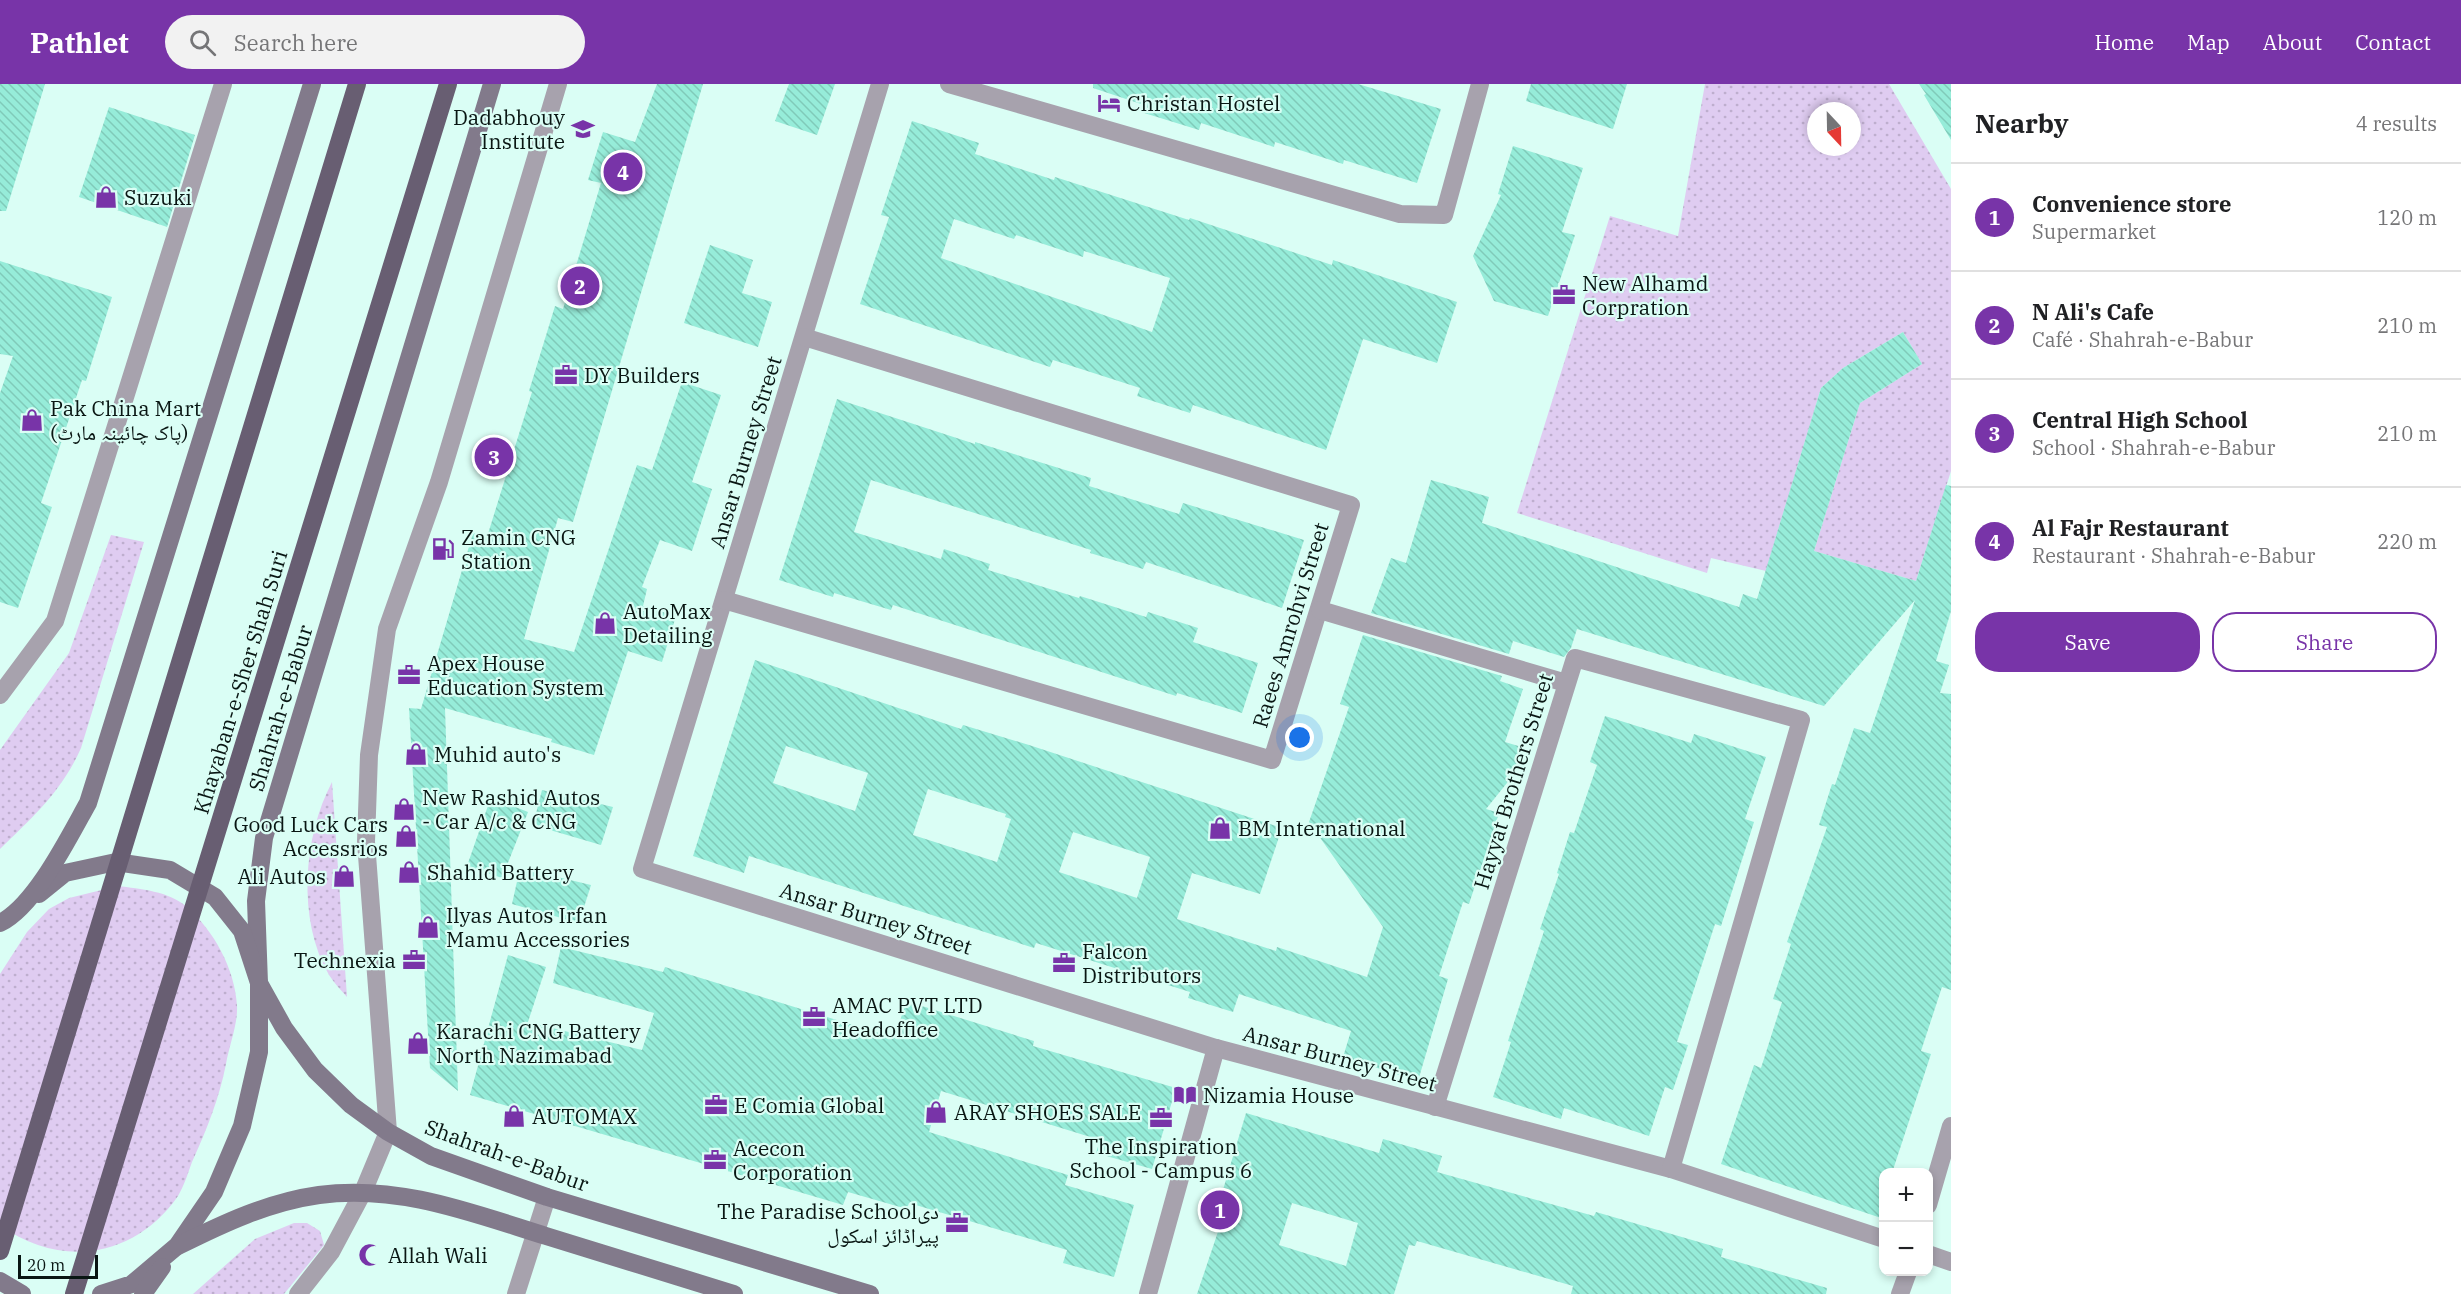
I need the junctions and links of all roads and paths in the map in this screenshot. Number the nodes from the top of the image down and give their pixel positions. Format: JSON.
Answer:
{"nodes":[{"id":1,"x":223,"y":84,"type":"edge"},
{"id":2,"x":312,"y":84,"type":"edge"},
{"id":3,"x":357,"y":84,"type":"edge"},
{"id":4,"x":448,"y":84,"type":"edge"},
{"id":5,"x":492,"y":84,"type":"edge"},
{"id":6,"x":558,"y":84,"type":"edge"},
{"id":7,"x":880,"y":84,"type":"edge"},
{"id":8,"x":949,"y":84,"type":"edge"},
{"id":9,"x":1480,"y":84,"type":"edge"},
{"id":10,"x":804,"y":337,"type":"junction"},
{"id":11,"x":724,"y":600,"type":"junction"},
{"id":12,"x":1320,"y":610,"type":"junction"},
{"id":13,"x":1566,"y":683,"type":"junction"},
{"id":14,"x":0,"y":695,"type":"edge"},
{"id":15,"x":7,"y":919,"type":"edge"},
{"id":16,"x":0,"y":934,"type":"edge"},
{"id":17,"x":259,"y":983,"type":"junction"},
{"id":18,"x":1216,"y":1048,"type":"junction"},
{"id":19,"x":1436,"y":1107,"type":"junction"},
{"id":20,"x":1951,"y":1126,"type":"edge"},
{"id":21,"x":388,"y":1132,"type":"junction"},
{"id":22,"x":1671,"y":1169,"type":"junction"},
{"id":23,"x":1933,"y":1191,"type":"edge"},
{"id":24,"x":363,"y":1192,"type":"junction"},
{"id":25,"x":547,"y":1197,"type":"junction"},
{"id":26,"x":536,"y":1233,"type":"junction"},
{"id":27,"x":1879,"y":1237,"type":"edge"},
{"id":28,"x":177,"y":1246,"type":"junction"},
{"id":29,"x":0,"y":1251,"type":"edge"},
{"id":30,"x":1933,"y":1255,"type":"edge"},
{"id":31,"x":1951,"y":1262,"type":"edge"},
{"id":32,"x":1907,"y":1276,"type":"edge"},
{"id":33,"x":0,"y":1281,"type":"edge"},
{"id":34,"x":22,"y":1294,"type":"edge"},
{"id":35,"x":74,"y":1294,"type":"edge"},
{"id":36,"x":101,"y":1294,"type":"edge"},
{"id":37,"x":143,"y":1294,"type":"edge"},
{"id":38,"x":298,"y":1294,"type":"edge"},
{"id":39,"x":516,"y":1294,"type":"edge"},
{"id":40,"x":734,"y":1294,"type":"edge"},
{"id":41,"x":870,"y":1294,"type":"edge"},
{"id":42,"x":1148,"y":1294,"type":"edge"},
{"id":43,"x":1900,"y":1294,"type":"edge"}],
"edges":[{"from":1,"to":14,"type":"street"},
{"from":2,"to":15,"type":"main road"},
{"from":3,"to":29,"type":"main road","bridge":true},
{"from":4,"to":35,"type":"main road","name":"Khayaban-e-Sher Shah Suri","bridge":true},
{"from":5,"to":17,"type":"main road","name":"Shahrah-e-Babur"},
{"from":6,"to":21,"type":"street"},
{"from":7,"to":10,"type":"street","name":"Ansar Burney Street"},
{"from":8,"to":9,"type":"street"},
{"from":10,"to":11,"type":"street","name":"Ansar Burney Street"},
{"from":10,"to":12,"type":"street","name":"Raees Amrohvi Street"},
{"from":11,"to":12,"type":"street","name":"Raees Amrohvi Street"},
{"from":11,"to":18,"type":"street","name":"Ansar Burney Street"},
{"from":12,"to":13,"type":"street"},
{"from":13,"to":19,"type":"street","name":"Hayyat Brothers Street"},
{"from":13,"to":22,"type":"street","name":"Hayyat Brothers Street"},
{"from":15,"to":16,"type":"main road"},
{"from":15,"to":17,"type":"main road"},
{"from":17,"to":21,"type":"main road","name":"Shahrah-e-Babur"},
{"from":17,"to":28,"type":"main road"},
{"from":18,"to":19,"type":"street","name":"Ansar Burney Street"},
{"from":18,"to":42,"type":"street"},
{"from":19,"to":22,"type":"street","name":"Ansar Burney Street"},
{"from":20,"to":23,"type":"street"},
{"from":21,"to":24,"type":"street"},
{"from":21,"to":25,"type":"main road","name":"Shahrah-e-Babur"},
{"from":22,"to":27,"type":"street","name":"Ansar Burney Street"},
{"from":24,"to":26,"type":"main road"},
{"from":24,"to":28,"type":"main road"},
{"from":24,"to":38,"type":"street"},
{"from":25,"to":26,"type":"street"},
{"from":25,"to":41,"type":"main road","name":"Shahrah-e-Babur"},
{"from":26,"to":39,"type":"street"},
{"from":26,"to":40,"type":"main road"},
{"from":28,"to":36,"type":"main road"},
{"from":28,"to":37,"type":"main road"},
{"from":30,"to":31,"type":"street"},
{"from":32,"to":43,"type":"street"},
{"from":33,"to":34,"type":"main road"}]}
